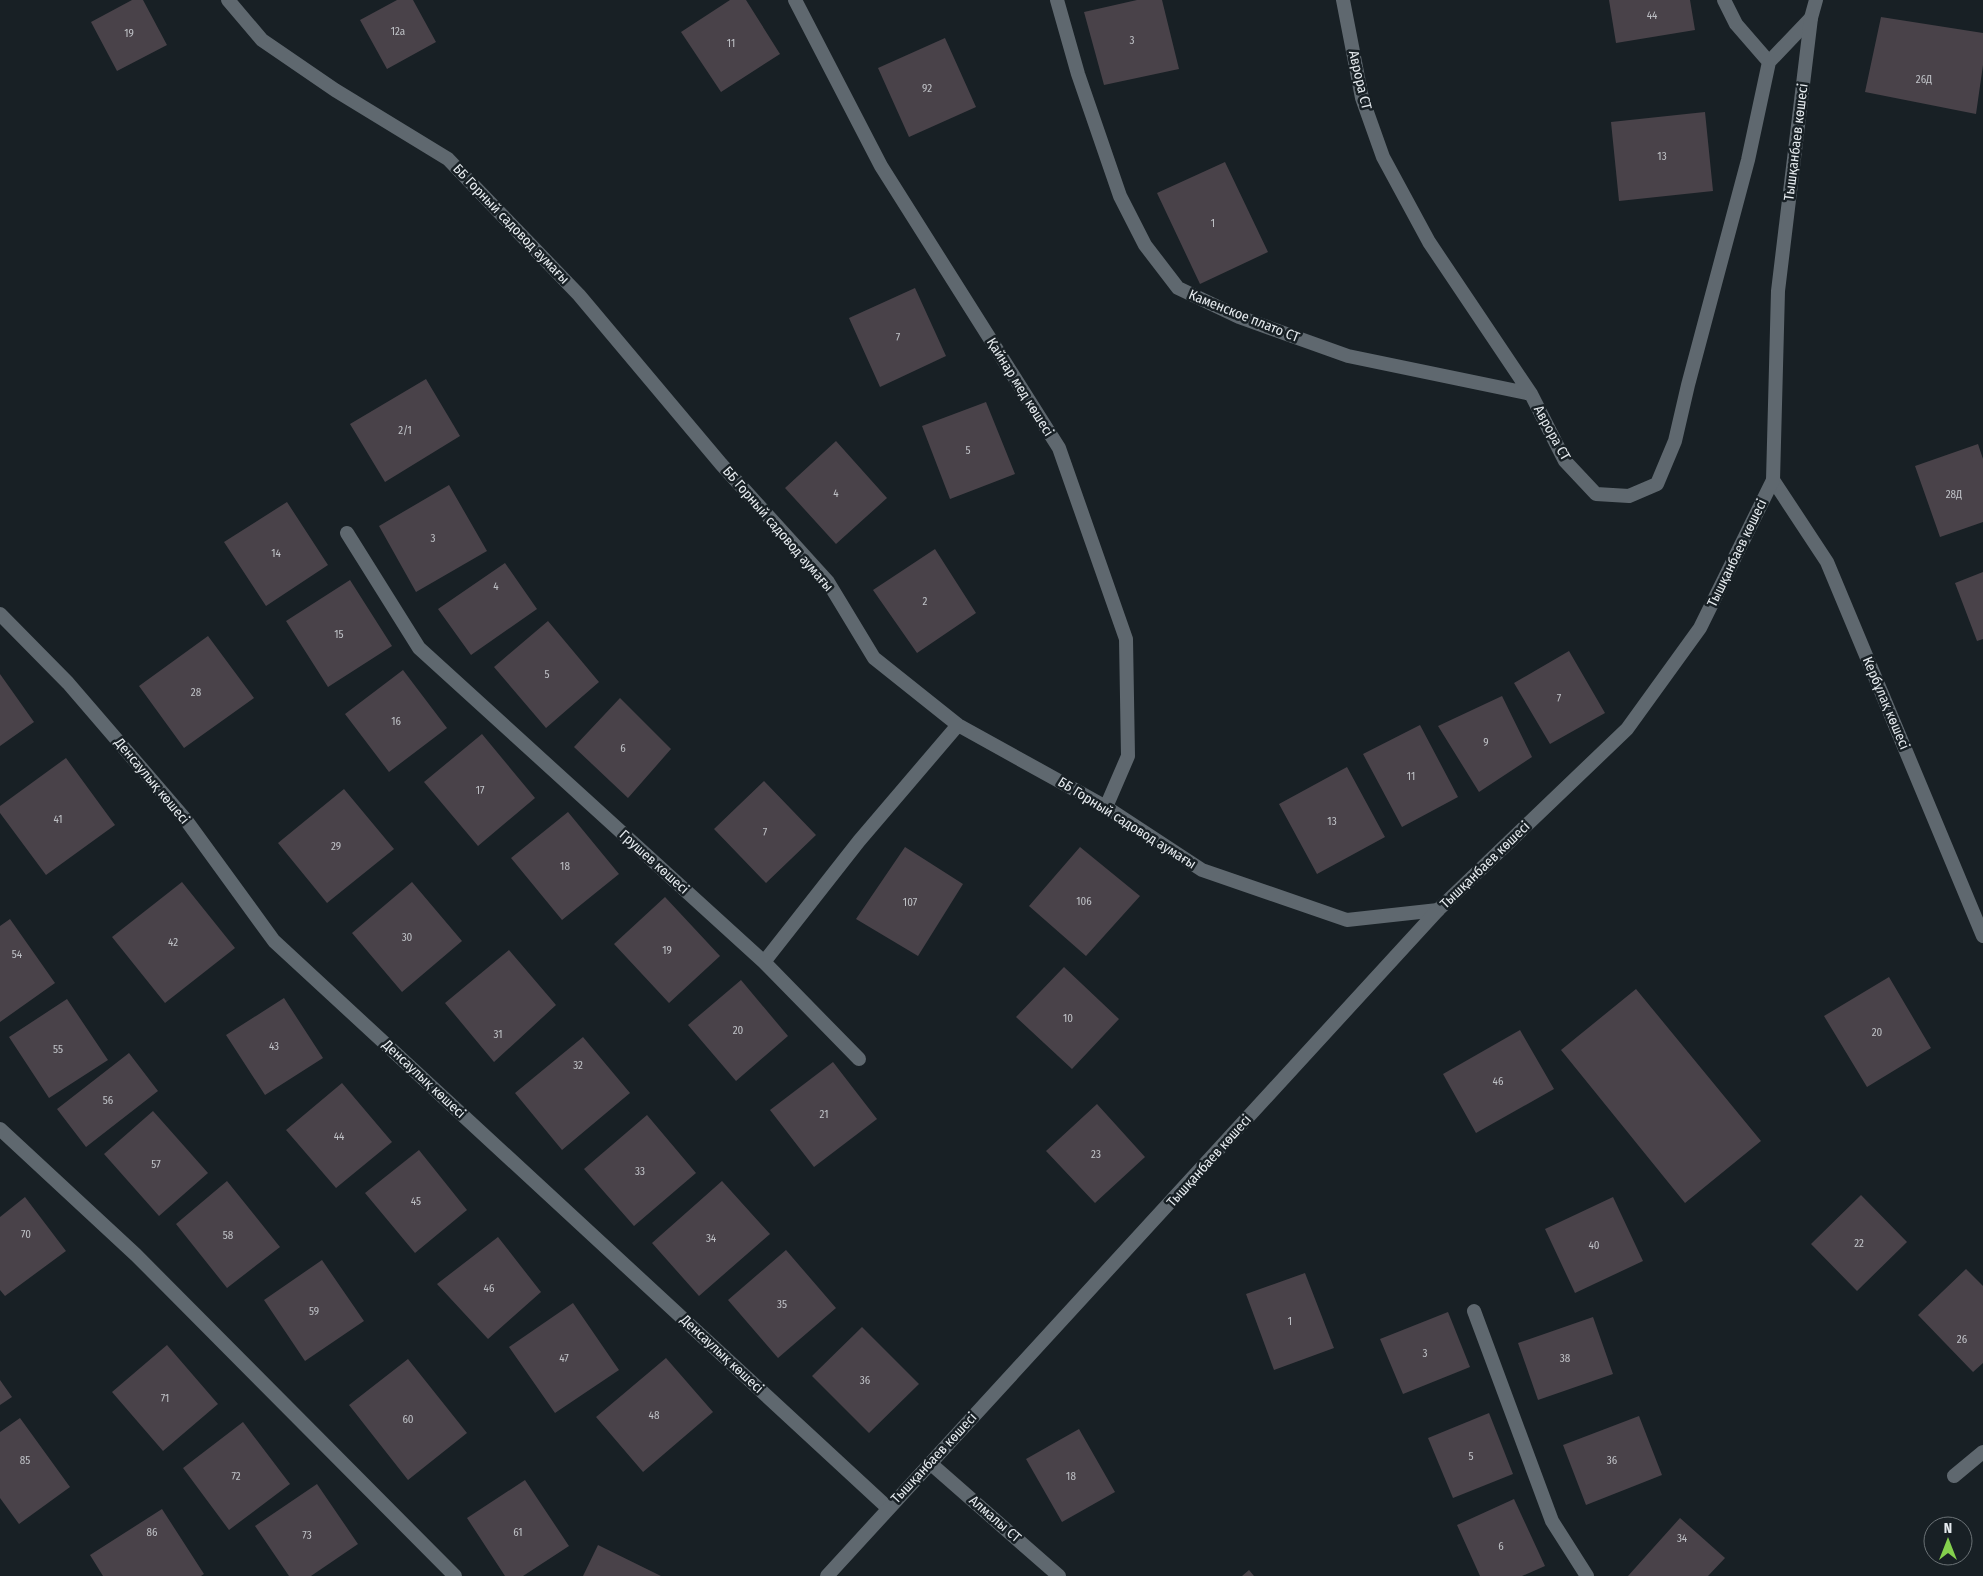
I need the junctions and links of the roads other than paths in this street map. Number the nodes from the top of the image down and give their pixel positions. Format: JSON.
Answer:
{"nodes":[{"id":1,"x":228,"y":0,"type":"edge"},
{"id":2,"x":795,"y":0,"type":"edge"},
{"id":3,"x":1057,"y":0,"type":"edge"},
{"id":4,"x":1344,"y":0,"type":"edge"},
{"id":5,"x":1724,"y":0,"type":"edge"},
{"id":6,"x":1816,"y":0,"type":"edge"},
{"id":7,"x":1811,"y":18,"type":"junction"},
{"id":8,"x":1769,"y":62,"type":"junction"},
{"id":9,"x":1531,"y":394,"type":"junction"},
{"id":10,"x":1773,"y":480,"type":"junction"},
{"id":11,"x":347,"y":533,"type":"dead end"},
{"id":12,"x":0,"y":614,"type":"edge"},
{"id":13,"x":958,"y":725,"type":"junction"},
{"id":14,"x":1106,"y":807,"type":"junction"},
{"id":15,"x":1438,"y":910,"type":"junction"},
{"id":16,"x":1983,"y":936,"type":"edge"},
{"id":17,"x":764,"y":962,"type":"junction"},
{"id":18,"x":859,"y":1058,"type":"dead end"},
{"id":19,"x":0,"y":1129,"type":"edge"},
{"id":20,"x":1474,"y":1311,"type":"dead end"},
{"id":21,"x":1983,"y":1452,"type":"edge"},
{"id":22,"x":930,"y":1463,"type":"junction"},
{"id":23,"x":1954,"y":1476,"type":"dead end"},
{"id":24,"x":888,"y":1508,"type":"junction"},
{"id":25,"x":455,"y":1576,"type":"edge"},
{"id":26,"x":827,"y":1576,"type":"edge"},
{"id":27,"x":1059,"y":1576,"type":"edge"},
{"id":28,"x":1587,"y":1576,"type":"edge"}],
"edges":[{"from":1,"to":13,"type":"street","name":"ББ Горный садовод аумағы"},
{"from":2,"to":14,"type":"street","name":"Қайнар мед көшесі"},
{"from":3,"to":9,"type":"street","name":"Каменское плато СТ"},
{"from":4,"to":9,"type":"street","name":"Аврора СТ"},
{"from":5,"to":8,"type":"street"},
{"from":6,"to":7,"type":"street","name":"Тышқанбаев көшесі"},
{"from":7,"to":8,"type":"street"},
{"from":7,"to":10,"type":"street","name":"Тышқанбаев көшесі"},
{"from":8,"to":9,"type":"street","name":"Аврора СТ"},
{"from":10,"to":15,"type":"street","name":"Тышқанбаев көшесі"},
{"from":10,"to":16,"type":"street","name":"Кербұлақ көшесі"},
{"from":11,"to":17,"type":"street","name":"Грушев көшесі"},
{"from":12,"to":24,"type":"street","name":"Денсаулық көшесі"},
{"from":13,"to":14,"type":"street","name":"ББ Горный садовод аумағы"},
{"from":13,"to":17,"type":"street"},
{"from":14,"to":15,"type":"street","name":"ББ Горный садовод аумағы"},
{"from":15,"to":22,"type":"street","name":"Тышқанбаев көшесі"},
{"from":17,"to":18,"type":"street","name":"Грушев көшесі"},
{"from":19,"to":25,"type":"street"},
{"from":20,"to":28,"type":"street"},
{"from":21,"to":23,"type":"street"},
{"from":22,"to":24,"type":"street","name":"Тышқанбаев көшесі"},
{"from":22,"to":27,"type":"street","name":"Алмалы СТ"},
{"from":24,"to":26,"type":"street","name":"Тышқанбаев көшесі"}]}
